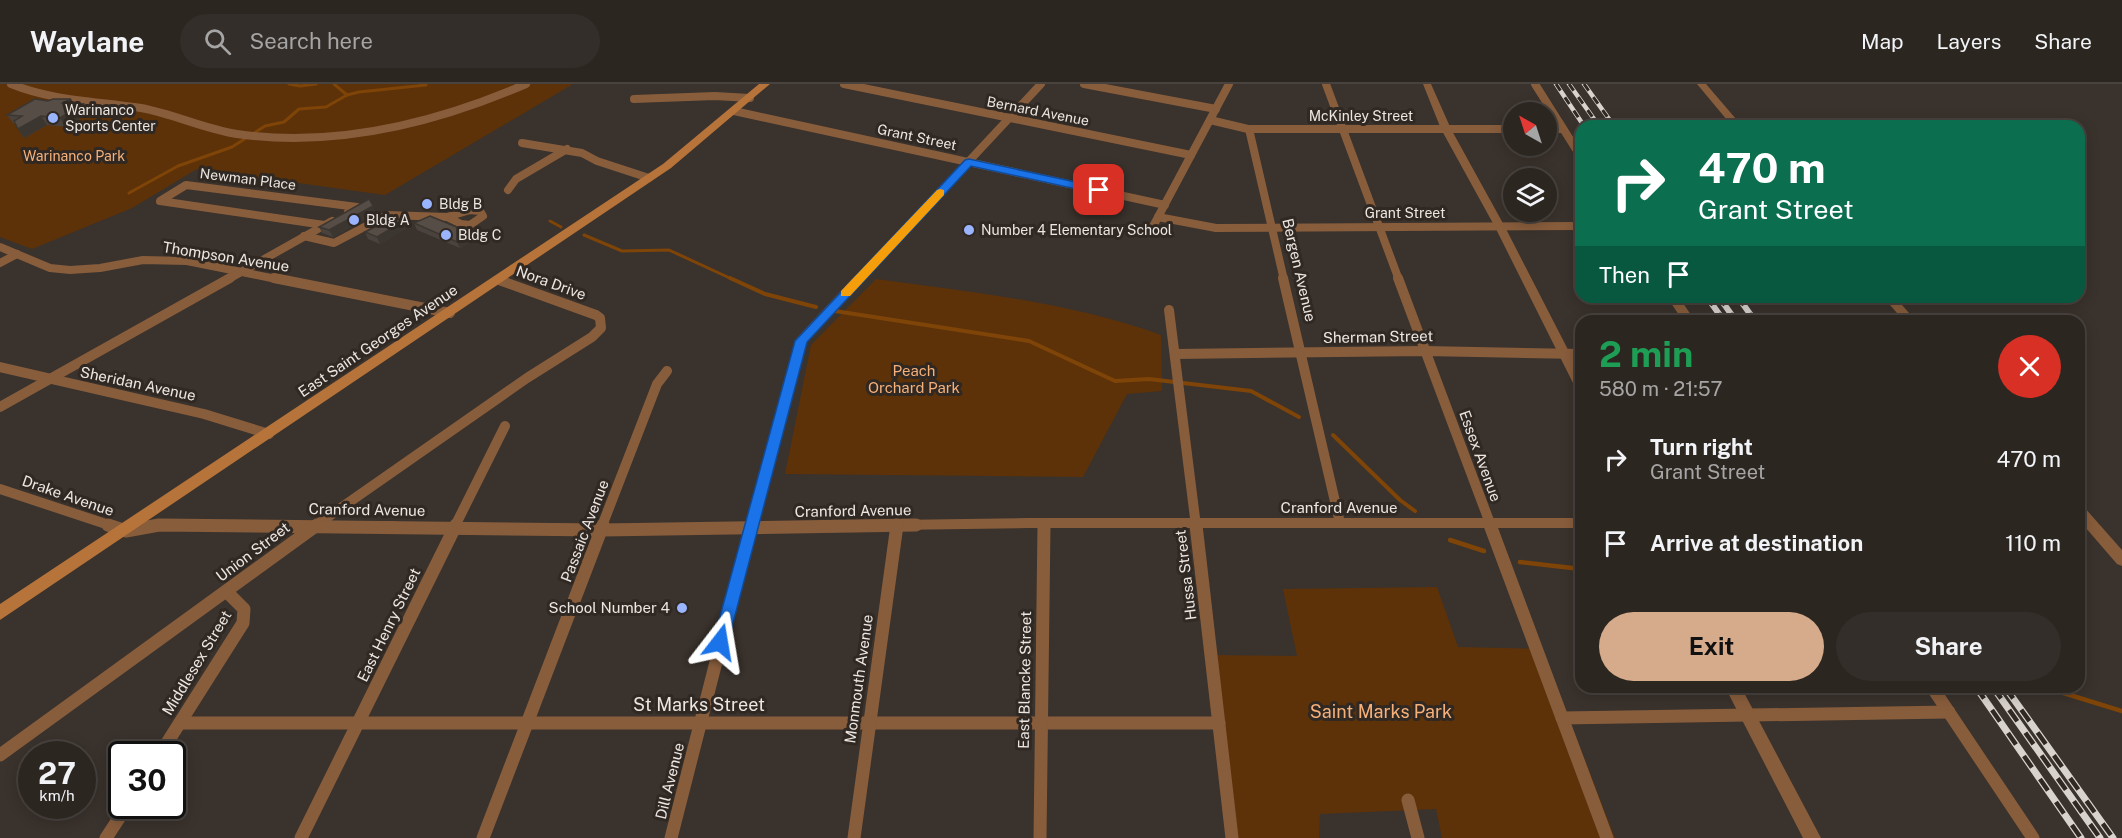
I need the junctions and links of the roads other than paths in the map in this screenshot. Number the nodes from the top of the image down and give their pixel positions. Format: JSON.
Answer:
{"nodes":[{"id":1,"x":11,"y":84,"type":"edge"},
{"id":2,"x":526,"y":84,"type":"edge"},
{"id":3,"x":765,"y":84,"type":"edge"},
{"id":4,"x":844,"y":84,"type":"edge"},
{"id":5,"x":1041,"y":84,"type":"edge"},
{"id":6,"x":1084,"y":84,"type":"edge"},
{"id":7,"x":1229,"y":84,"type":"edge"},
{"id":8,"x":1326,"y":84,"type":"edge"},
{"id":9,"x":1427,"y":84,"type":"edge"},
{"id":10,"x":1535,"y":84,"type":"edge"},
{"id":11,"x":1701,"y":84,"type":"edge"},
{"id":12,"x":750,"y":98,"type":"junction"},
{"id":13,"x":634,"y":99,"type":"dead end"},
{"id":14,"x":1216,"y":109,"type":"junction"},
{"id":15,"x":734,"y":111,"type":"junction"},
{"id":16,"x":1010,"y":118,"type":"junction"},
{"id":17,"x":1210,"y":120,"type":"junction"},
{"id":18,"x":1732,"y":120,"type":"edge"},
{"id":19,"x":1250,"y":129,"type":"junction"},
{"id":20,"x":1446,"y":129,"type":"junction"},
{"id":21,"x":1503,"y":129,"type":"edge"},
{"id":22,"x":1557,"y":129,"type":"edge"},
{"id":23,"x":1563,"y":129,"type":"junction"},
{"id":24,"x":1343,"y":130,"type":"junction"},
{"id":25,"x":522,"y":143,"type":"dead end"},
{"id":26,"x":1575,"y":147,"type":"edge"},
{"id":27,"x":568,"y":149,"type":"junction"},
{"id":28,"x":1191,"y":155,"type":"junction"},
{"id":29,"x":969,"y":162,"type":"junction"},
{"id":30,"x":649,"y":178,"type":"junction"},
{"id":31,"x":508,"y":190,"type":"dead end"},
{"id":32,"x":1165,"y":205,"type":"junction"},
{"id":33,"x":447,"y":217,"type":"dead end"},
{"id":34,"x":1158,"y":218,"type":"junction"},
{"id":35,"x":324,"y":225,"type":"junction"},
{"id":36,"x":1379,"y":226,"type":"junction"},
{"id":37,"x":1575,"y":226,"type":"edge"},
{"id":38,"x":1500,"y":227,"type":"junction"},
{"id":39,"x":1272,"y":228,"type":"junction"},
{"id":40,"x":1149,"y":234,"type":"dead end"},
{"id":41,"x":304,"y":236,"type":"junction"},
{"id":42,"x":0,"y":247,"type":"edge"},
{"id":43,"x":17,"y":254,"type":"junction"},
{"id":44,"x":0,"y":263,"type":"edge"},
{"id":45,"x":240,"y":271,"type":"junction"},
{"id":46,"x":499,"y":280,"type":"junction"},
{"id":47,"x":1894,"y":303,"type":"edge"},
{"id":48,"x":1168,"y":310,"type":"dead end"},
{"id":49,"x":450,"y":312,"type":"junction"},
{"id":50,"x":1905,"y":315,"type":"edge"},
{"id":51,"x":1425,"y":351,"type":"junction"},
{"id":52,"x":1175,"y":354,"type":"junction"},
{"id":53,"x":1301,"y":354,"type":"junction"},
{"id":54,"x":1564,"y":354,"type":"junction"},
{"id":55,"x":1575,"y":354,"type":"edge"},
{"id":56,"x":0,"y":367,"type":"edge"},
{"id":57,"x":667,"y":371,"type":"dead end"},
{"id":58,"x":1575,"y":375,"type":"edge"},
{"id":59,"x":527,"y":378,"type":"joint"},
{"id":60,"x":48,"y":380,"type":"junction"},
{"id":61,"x":0,"y":407,"type":"edge"},
{"id":62,"x":505,"y":426,"type":"dead end"},
{"id":63,"x":269,"y":434,"type":"junction"},
{"id":64,"x":0,"y":489,"type":"edge"},
{"id":65,"x":2085,"y":518,"type":"edge"},
{"id":66,"x":1489,"y":522,"type":"junction"},
{"id":67,"x":1044,"y":523,"type":"junction"},
{"id":68,"x":1195,"y":523,"type":"junction"},
{"id":69,"x":1340,"y":523,"type":"junction"},
{"id":70,"x":1575,"y":524,"type":"edge"},
{"id":71,"x":317,"y":525,"type":"junction"},
{"id":72,"x":897,"y":525,"type":"junction"},
{"id":73,"x":456,"y":526,"type":"junction"},
{"id":74,"x":750,"y":528,"type":"junction"},
{"id":75,"x":602,"y":530,"type":"junction"},
{"id":76,"x":126,"y":531,"type":"junction"},
{"id":77,"x":2122,"y":560,"type":"edge"},
{"id":78,"x":227,"y":592,"type":"junction"},
{"id":79,"x":0,"y":613,"type":"edge"},
{"id":80,"x":1737,"y":693,"type":"edge"},
{"id":81,"x":1936,"y":693,"type":"edge"},
{"id":82,"x":1949,"y":712,"type":"junction"},
{"id":83,"x":1748,"y":715,"type":"junction"},
{"id":84,"x":1562,"y":718,"type":"junction"},
{"id":85,"x":180,"y":723,"type":"junction"},
{"id":86,"x":359,"y":723,"type":"junction"},
{"id":87,"x":528,"y":723,"type":"junction"},
{"id":88,"x":700,"y":723,"type":"junction"},
{"id":89,"x":870,"y":723,"type":"junction"},
{"id":90,"x":1041,"y":723,"type":"junction"},
{"id":91,"x":1219,"y":723,"type":"junction"},
{"id":92,"x":168,"y":741,"type":"edge"},
{"id":93,"x":0,"y":755,"type":"edge"},
{"id":94,"x":1408,"y":800,"type":"dead end"},
{"id":95,"x":118,"y":819,"type":"edge"},
{"id":96,"x":106,"y":838,"type":"edge"},
{"id":97,"x":301,"y":838,"type":"edge"},
{"id":98,"x":483,"y":838,"type":"edge"},
{"id":99,"x":671,"y":838,"type":"edge"},
{"id":100,"x":854,"y":838,"type":"edge"},
{"id":101,"x":1040,"y":838,"type":"edge"},
{"id":102,"x":1232,"y":838,"type":"edge"},
{"id":103,"x":1418,"y":838,"type":"edge"},
{"id":104,"x":1607,"y":838,"type":"edge"},
{"id":105,"x":1812,"y":838,"type":"edge"},
{"id":106,"x":2033,"y":838,"type":"edge"}],
"edges":[{"from":1,"to":2,"type":"street"},
{"from":3,"to":12,"type":"main road","name":"East Saint Georges Avenue"},
{"from":4,"to":16,"type":"street","name":"Bernard Avenue"},
{"from":5,"to":16,"type":"street","name":"Dill Avenue"},
{"from":6,"to":14,"type":"street"},
{"from":7,"to":14,"type":"street"},
{"from":8,"to":24,"type":"street","name":"Essex Avenue"},
{"from":9,"to":20,"type":"street"},
{"from":10,"to":23,"type":"street"},
{"from":11,"to":18,"type":"street"},
{"from":12,"to":13,"type":"street"},
{"from":12,"to":15,"type":"main road","name":"East Saint Georges Avenue"},
{"from":14,"to":17,"type":"street"},
{"from":15,"to":29,"type":"street","name":"Grant Street"},
{"from":15,"to":30,"type":"main road","name":"East Saint Georges Avenue"},
{"from":16,"to":28,"type":"street","name":"Bernard Avenue"},
{"from":16,"to":29,"type":"street","name":"Dill Avenue"},
{"from":17,"to":19,"type":"street","name":"McKinley Street"},
{"from":17,"to":28,"type":"street"},
{"from":19,"to":24,"type":"street","name":"McKinley Street"},
{"from":19,"to":39,"type":"street","name":"Bergen Avenue"},
{"from":20,"to":21,"type":"street","name":"McKinley Street"},
{"from":20,"to":24,"type":"street","name":"McKinley Street"},
{"from":20,"to":38,"type":"street"},
{"from":22,"to":23,"type":"street"},
{"from":23,"to":26,"type":"street"},
{"from":24,"to":36,"type":"street","name":"Essex Avenue"},
{"from":25,"to":27,"type":"street"},
{"from":27,"to":30,"type":"street"},
{"from":27,"to":31,"type":"street"},
{"from":28,"to":32,"type":"street"},
{"from":29,"to":32,"type":"street","name":"Grant Street"},
{"from":29,"to":74,"type":"street","name":"Dill Avenue"},
{"from":30,"to":46,"type":"main road","name":"East Saint Georges Avenue"},
{"from":32,"to":34,"type":"street"},
{"from":33,"to":41,"type":"street"},
{"from":34,"to":39,"type":"street","name":"Grant Street"},
{"from":34,"to":40,"type":"street"},
{"from":35,"to":35,"type":"street","name":"Newman Place"},
{"from":35,"to":41,"type":"street","name":"Newman Place"},
{"from":36,"to":38,"type":"street","name":"Grant Street"},
{"from":36,"to":39,"type":"street","name":"Grant Street"},
{"from":36,"to":51,"type":"street","name":"Essex Avenue"},
{"from":37,"to":38,"type":"street","name":"Grant Street"},
{"from":38,"to":54,"type":"street"},
{"from":39,"to":53,"type":"street","name":"Bergen Avenue"},
{"from":41,"to":45,"type":"street","name":"Newman Place"},
{"from":42,"to":43,"type":"street","name":"Thompson Avenue"},
{"from":43,"to":44,"type":"street"},
{"from":43,"to":45,"type":"street","name":"Thompson Avenue"},
{"from":45,"to":49,"type":"street","name":"Thompson Avenue"},
{"from":45,"to":60,"type":"street","name":"Newman Place"},
{"from":46,"to":49,"type":"main road","name":"East Saint Georges Avenue"},
{"from":46,"to":59,"type":"street","name":"Nora Drive"},
{"from":47,"to":50,"type":"street"},
{"from":48,"to":52,"type":"street","name":"Hussa Street"},
{"from":49,"to":63,"type":"main road","name":"East Saint Georges Avenue"},
{"from":51,"to":53,"type":"street","name":"Sherman Street"},
{"from":51,"to":54,"type":"street","name":"Sherman Street"},
{"from":51,"to":66,"type":"street","name":"Essex Avenue"},
{"from":52,"to":53,"type":"street","name":"Sherman Street"},
{"from":52,"to":68,"type":"street","name":"Hussa Street"},
{"from":53,"to":69,"type":"street","name":"Bergen Avenue"},
{"from":54,"to":55,"type":"street","name":"Sherman Street"},
{"from":54,"to":58,"type":"street"},
{"from":56,"to":60,"type":"street","name":"Sheridan Avenue"},
{"from":57,"to":75,"type":"street","name":"Passaic Avenue"},
{"from":59,"to":71,"type":"street","name":"Union Street"},
{"from":60,"to":61,"type":"street","name":"Newman Place"},
{"from":60,"to":63,"type":"street","name":"Sheridan Avenue"},
{"from":62,"to":73,"type":"street","name":"East Henry Street"},
{"from":63,"to":76,"type":"main road","name":"East Saint Georges Avenue"},
{"from":64,"to":76,"type":"street","name":"Drake Avenue"},
{"from":65,"to":77,"type":"street"},
{"from":66,"to":69,"type":"street","name":"Cranford Avenue"},
{"from":66,"to":70,"type":"street","name":"Cranford Avenue"},
{"from":66,"to":84,"type":"street","name":"Essex Avenue"},
{"from":67,"to":68,"type":"street","name":"Cranford Avenue"},
{"from":67,"to":72,"type":"street","name":"Cranford Avenue"},
{"from":67,"to":90,"type":"street","name":"East Blancke Street"},
{"from":68,"to":69,"type":"street","name":"Cranford Avenue"},
{"from":68,"to":91,"type":"street","name":"Hussa Street"},
{"from":71,"to":73,"type":"street","name":"Cranford Avenue"},
{"from":71,"to":76,"type":"street","name":"Cranford Avenue"},
{"from":71,"to":78,"type":"street","name":"Union Street"},
{"from":72,"to":74,"type":"street","name":"Cranford Avenue"},
{"from":72,"to":89,"type":"street","name":"Monmouth Avenue"},
{"from":73,"to":75,"type":"street","name":"Cranford Avenue"},
{"from":73,"to":86,"type":"street","name":"East Henry Street"},
{"from":74,"to":75,"type":"street","name":"Cranford Avenue"},
{"from":74,"to":88,"type":"street","name":"Dill Avenue"},
{"from":75,"to":87,"type":"street","name":"Passaic Avenue"},
{"from":76,"to":79,"type":"main road","name":"East Saint Georges Avenue"},
{"from":78,"to":85,"type":"street","name":"Middlesex Street"},
{"from":78,"to":93,"type":"street","name":"Union Street"},
{"from":80,"to":83,"type":"street"},
{"from":81,"to":82,"type":"street"},
{"from":82,"to":83,"type":"street"},
{"from":82,"to":106,"type":"street"},
{"from":83,"to":84,"type":"street"},
{"from":83,"to":105,"type":"street"},
{"from":84,"to":104,"type":"street","name":"Essex Avenue"},
{"from":85,"to":86,"type":"street","name":"St Marks Street"},
{"from":85,"to":92,"type":"street","name":"Middlesex Street"},
{"from":86,"to":87,"type":"street","name":"St Marks Street"},
{"from":86,"to":97,"type":"street","name":"East Henry Street"},
{"from":87,"to":88,"type":"street","name":"St Marks Street"},
{"from":87,"to":98,"type":"street","name":"Passaic Avenue"},
{"from":88,"to":89,"type":"street","name":"St Marks Street"},
{"from":88,"to":99,"type":"street","name":"Dill Avenue"},
{"from":89,"to":90,"type":"street","name":"St Marks Street"},
{"from":89,"to":100,"type":"street","name":"Monmouth Avenue"},
{"from":90,"to":91,"type":"street","name":"St Marks Street"},
{"from":90,"to":101,"type":"street","name":"East Blancke Street"},
{"from":91,"to":102,"type":"street","name":"Hussa Street"},
{"from":94,"to":103,"type":"street"},
{"from":95,"to":96,"type":"street"}]}
